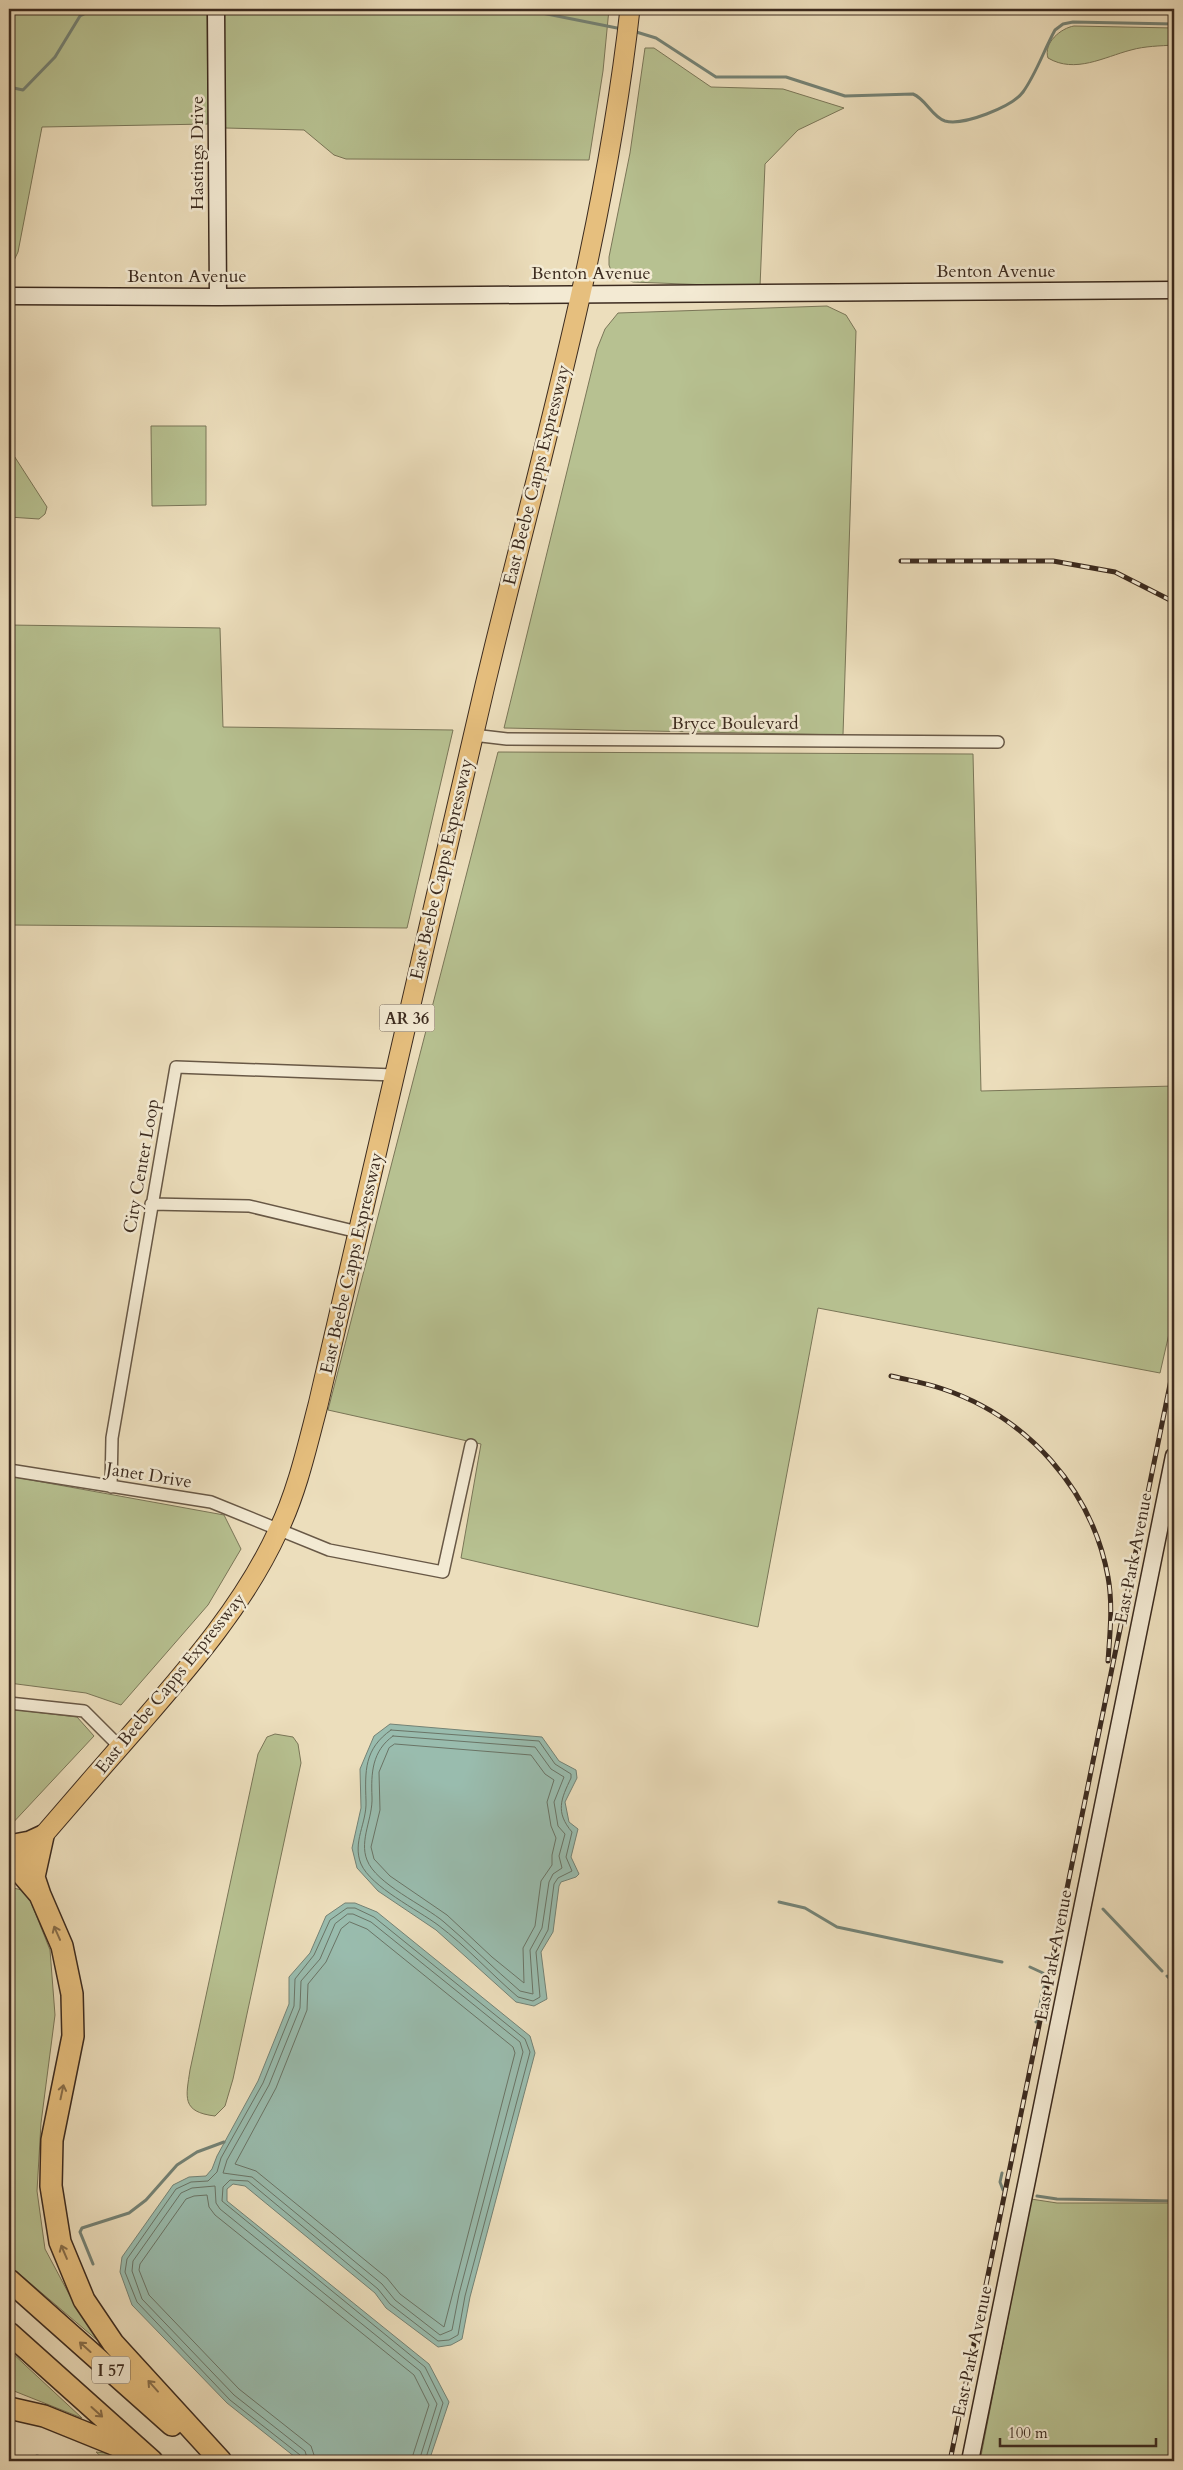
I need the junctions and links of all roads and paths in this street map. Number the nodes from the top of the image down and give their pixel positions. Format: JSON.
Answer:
{"nodes":[{"id":1,"x":216,"y":9,"type":"edge"},
{"id":2,"x":630,"y":9,"type":"edge"},
{"id":3,"x":1174,"y":290,"type":"edge"},
{"id":4,"x":581,"y":293,"type":"junction"},
{"id":5,"x":9,"y":296,"type":"edge"},
{"id":6,"x":218,"y":297,"type":"junction"},
{"id":7,"x":473,"y":735,"type":"junction"},
{"id":8,"x":998,"y":742,"type":"dead end"},
{"id":9,"x":394,"y":1075,"type":"junction"},
{"id":10,"x":151,"y":1204,"type":"junction"},
{"id":11,"x":358,"y":1232,"type":"junction"},
{"id":12,"x":472,"y":1445,"type":"dead end"},
{"id":13,"x":1174,"y":1457,"type":"edge"},
{"id":14,"x":9,"y":1470,"type":"edge"},
{"id":15,"x":111,"y":1487,"type":"junction"},
{"id":16,"x":279,"y":1530,"type":"junction"},
{"id":17,"x":9,"y":1703,"type":"edge"},
{"id":18,"x":120,"y":1747,"type":"junction"},
{"id":19,"x":43,"y":1836,"type":"junction"},
{"id":20,"x":9,"y":1846,"type":"edge"},
{"id":21,"x":11,"y":1869,"type":"edge"},
{"id":22,"x":40,"y":1895,"type":"junction"},
{"id":23,"x":9,"y":2280,"type":"edge"},
{"id":24,"x":9,"y":2333,"type":"edge"},
{"id":25,"x":9,"y":2408,"type":"edge"},
{"id":26,"x":150,"y":2460,"type":"edge"},
{"id":27,"x":213,"y":2461,"type":"edge"},
{"id":28,"x":221,"y":2461,"type":"edge"},
{"id":29,"x":970,"y":2461,"type":"edge"}],
"edges":[{"from":1,"to":6,"type":"street","name":"Hastings Drive"},
{"from":2,"to":4,"type":"main road","name":"East Beebe Capps Expressway","number":"AR 36"},
{"from":3,"to":4,"type":"street","name":"Benton Avenue"},
{"from":4,"to":6,"type":"street","name":"Benton Avenue"},
{"from":4,"to":7,"type":"main road","name":"East Beebe Capps Expressway","number":"AR 36"},
{"from":5,"to":6,"type":"street","name":"Benton Avenue"},
{"from":7,"to":8,"type":"street","name":"Bryce Boulevard"},
{"from":7,"to":9,"type":"main road","name":"East Beebe Capps Expressway","number":"AR 36"},
{"from":9,"to":10,"type":"street","name":"City Center Loop"},
{"from":9,"to":11,"type":"main road","name":"East Beebe Capps Expressway","number":"AR 36"},
{"from":10,"to":11,"type":"street"},
{"from":10,"to":15,"type":"street","name":"City Center Loop"},
{"from":11,"to":16,"type":"main road","name":"East Beebe Capps Expressway","number":"AR 36"},
{"from":12,"to":16,"type":"street","name":"Janet Drive"},
{"from":13,"to":29,"type":"street","name":"East Park Avenue"},
{"from":14,"to":15,"type":"street","name":"Janet Drive"},
{"from":15,"to":16,"type":"street","name":"Janet Drive"},
{"from":16,"to":18,"type":"main road","name":"East Beebe Capps Expressway","number":"AR 36"},
{"from":17,"to":18,"type":"street"},
{"from":18,"to":19,"type":"main road","name":"East Beebe Capps Expressway","number":"AR 36"},
{"from":19,"to":20,"type":"highway"},
{"from":19,"to":21,"type":"main road","name":"East Beebe Capps Expressway","number":"AR 36"},
{"from":19,"to":22,"type":"highway"},
{"from":21,"to":22,"type":"highway"},
{"from":28,"to":22,"type":"highway","one_way":true},
{"from":27,"to":23,"type":"highway","number":"I 57","one_way":true},
{"from":24,"to":26,"type":"highway","number":"I 57","one_way":true},
{"from":25,"to":26,"type":"highway"}]}
